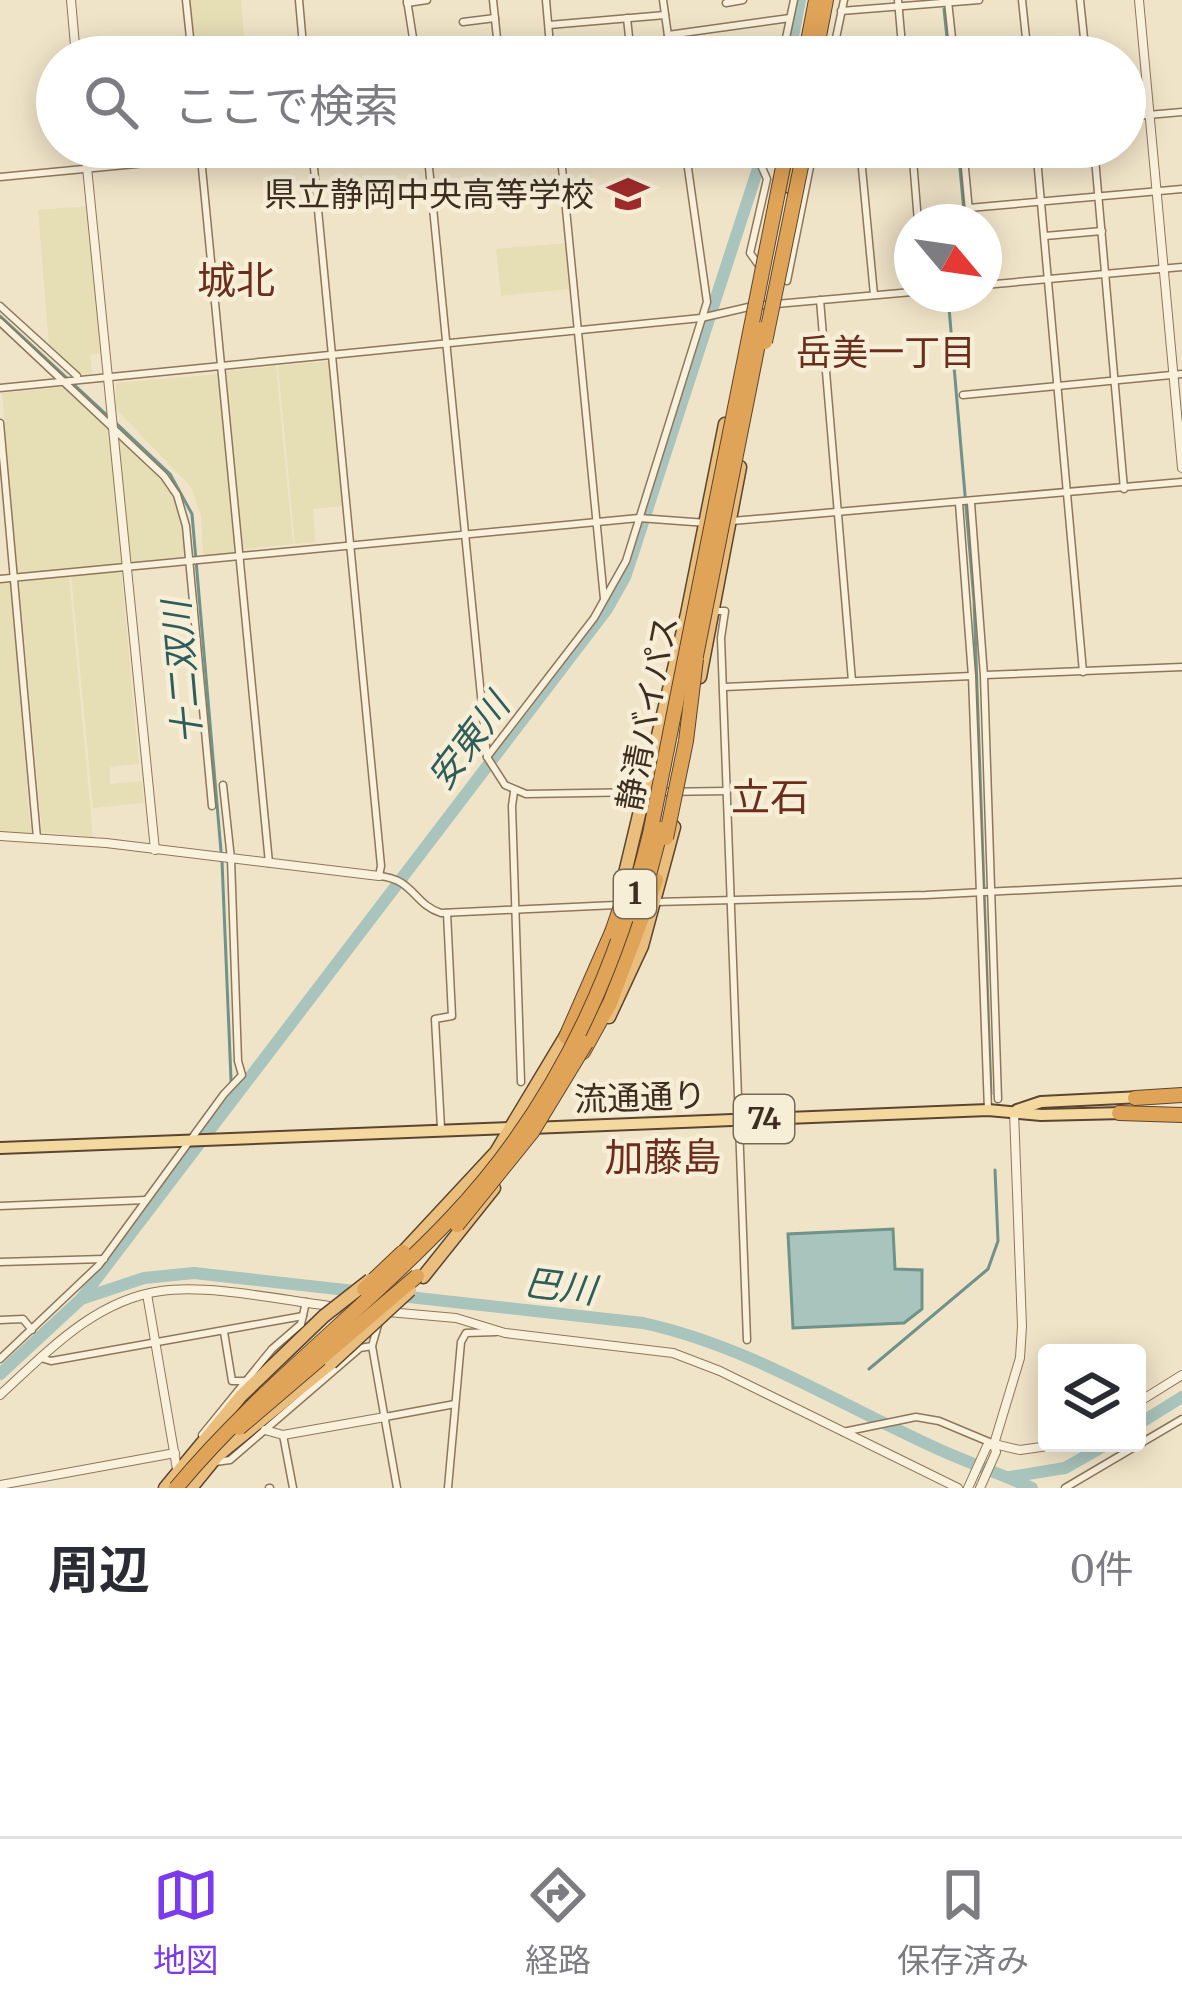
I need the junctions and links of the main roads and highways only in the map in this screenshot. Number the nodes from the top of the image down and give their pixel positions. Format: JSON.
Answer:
{"nodes":[{"id":1,"x":816,"y":0,"type":"edge"},
{"id":2,"x":827,"y":0,"type":"edge"},
{"id":3,"x":816,"y":26,"type":"junction"},
{"id":4,"x":807,"y":36,"type":"edge"},
{"id":5,"x":811,"y":36,"type":"edge"},
{"id":6,"x":817,"y":36,"type":"edge"},
{"id":7,"x":821,"y":36,"type":"edge"},
{"id":8,"x":778,"y":168,"type":"edge"},
{"id":9,"x":779,"y":168,"type":"edge"},
{"id":10,"x":796,"y":168,"type":"edge"},
{"id":11,"x":796,"y":168,"type":"edge"},
{"id":12,"x":760,"y":305,"type":"junction"},
{"id":13,"x":700,"y":585,"type":"junction"},
{"id":14,"x":696,"y":654,"type":"junction"},
{"id":15,"x":566,"y":1037,"type":"junction"},
{"id":16,"x":583,"y":1054,"type":"junction"},
{"id":17,"x":1182,"y":1092,"type":"edge"},
{"id":18,"x":1135,"y":1098,"type":"joint"},
{"id":19,"x":1014,"y":1111,"type":"junction"},
{"id":20,"x":1119,"y":1113,"type":"joint"},
{"id":21,"x":1182,"y":1117,"type":"edge"},
{"id":22,"x":539,"y":1127,"type":"junction"},
{"id":23,"x":513,"y":1128,"type":"junction"},
{"id":24,"x":0,"y":1148,"type":"edge"},
{"id":25,"x":403,"y":1252,"type":"junction"},
{"id":26,"x":420,"y":1276,"type":"junction"},
{"id":27,"x":238,"y":1429,"type":"junction"},
{"id":28,"x":207,"y":1444,"type":"junction"},
{"id":29,"x":183,"y":1485,"type":"edge"},
{"id":30,"x":164,"y":1488,"type":"edge"}],
"edges":[{"from":1,"to":3,"type":"highway"},
{"from":1,"to":4,"type":"highway"},
{"from":2,"to":3,"type":"highway"},
{"from":2,"to":7,"type":"highway"},
{"from":3,"to":5,"type":"highway"},
{"from":3,"to":6,"type":"highway"},
{"from":8,"to":13,"type":"highway","name":"静清バイパス","number":"1","bridge":true},
{"from":9,"to":12,"type":"highway","number":"1"},
{"from":10,"to":12,"type":"highway","number":"1"},
{"from":11,"to":14,"type":"highway","name":"静清バイパス","number":"1","bridge":true},
{"from":12,"to":15,"type":"highway","number":"1"},
{"from":12,"to":16,"type":"highway","number":"1"},
{"from":13,"to":15,"type":"highway","number":"1","bridge":true},
{"from":13,"to":28,"type":"highway","name":"静清バイパス","number":"1","bridge":true},
{"from":14,"to":16,"type":"highway","number":"1","bridge":true},
{"from":14,"to":27,"type":"highway","name":"静清バイパス","number":"1","bridge":true},
{"from":15,"to":23,"type":"highway","number":"1"},
{"from":16,"to":22,"type":"highway","number":"1"},
{"from":17,"to":18,"type":"highway","number":"74"},
{"from":18,"to":19,"type":"main road","number":"74"},
{"from":19,"to":20,"type":"main road","number":"74"},
{"from":19,"to":22,"type":"main road","name":"流通通り","number":"74"},
{"from":20,"to":21,"type":"highway","number":"74"},
{"from":22,"to":23,"type":"main road","name":"流通通り","number":"74"},
{"from":22,"to":26,"type":"highway","number":"1"},
{"from":23,"to":24,"type":"main road","name":"流通通り","number":"74"},
{"from":23,"to":25,"type":"highway","number":"1"},
{"from":25,"to":28,"type":"highway","bridge":true},
{"from":25,"to":28,"type":"highway","number":"1","bridge":true},
{"from":26,"to":27,"type":"highway","number":"1","bridge":true},
{"from":26,"to":29,"type":"highway","number":"1","bridge":true},
{"from":27,"to":29,"type":"highway","name":"静清バイパス","number":"1","bridge":true},
{"from":28,"to":29,"type":"highway","name":"静清バイパス","number":"1","bridge":true},
{"from":29,"to":30,"type":"highway","number":"1"}]}
